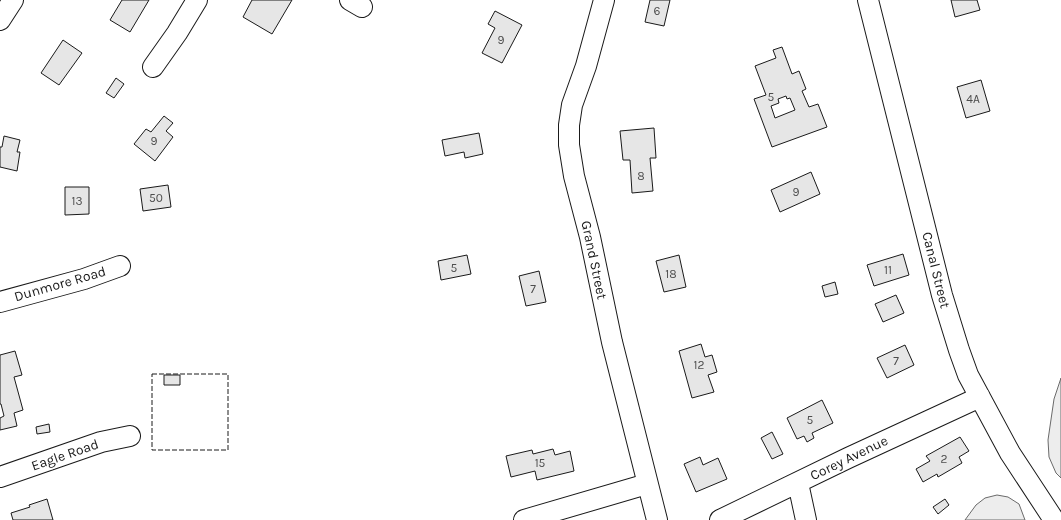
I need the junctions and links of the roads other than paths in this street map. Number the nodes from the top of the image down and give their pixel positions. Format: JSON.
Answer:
{"nodes":[{"id":1,"x":14,"y":0,"type":"edge"},
{"id":2,"x":198,"y":0,"type":"edge"},
{"id":3,"x":604,"y":0,"type":"edge"},
{"id":4,"x":868,"y":0,"type":"edge"},
{"id":5,"x":0,"y":20,"type":"edge"},
{"id":6,"x":154,"y":67,"type":"dead end"},
{"id":7,"x":120,"y":266,"type":"dead end"},
{"id":8,"x":0,"y":302,"type":"edge"},
{"id":9,"x":980,"y":397,"type":"junction"},
{"id":10,"x":130,"y":436,"type":"dead end"},
{"id":11,"x":0,"y":477,"type":"edge"},
{"id":12,"x":798,"y":483,"type":"junction"},
{"id":13,"x":647,"y":484,"type":"junction"},
{"id":14,"x":524,"y":520,"type":"edge"},
{"id":15,"x":657,"y":520,"type":"edge"},
{"id":16,"x":720,"y":520,"type":"edge"},
{"id":17,"x":806,"y":520,"type":"edge"},
{"id":18,"x":1054,"y":520,"type":"edge"}],
"edges":[{"from":1,"to":5,"type":"street"},
{"from":2,"to":6,"type":"street"},
{"from":3,"to":13,"type":"street","name":"Grand Street"},
{"from":4,"to":9,"type":"street","name":"Canal Street"},
{"from":7,"to":8,"type":"street","name":"Dunmore Road"},
{"from":9,"to":12,"type":"street","name":"Corey Avenue"},
{"from":9,"to":18,"type":"street","name":"Canal Street"},
{"from":10,"to":11,"type":"street","name":"Eagle Road"},
{"from":12,"to":16,"type":"street","name":"Corey Avenue"},
{"from":12,"to":17,"type":"street"},
{"from":13,"to":14,"type":"street"},
{"from":13,"to":15,"type":"street","name":"Grand Street"}]}
